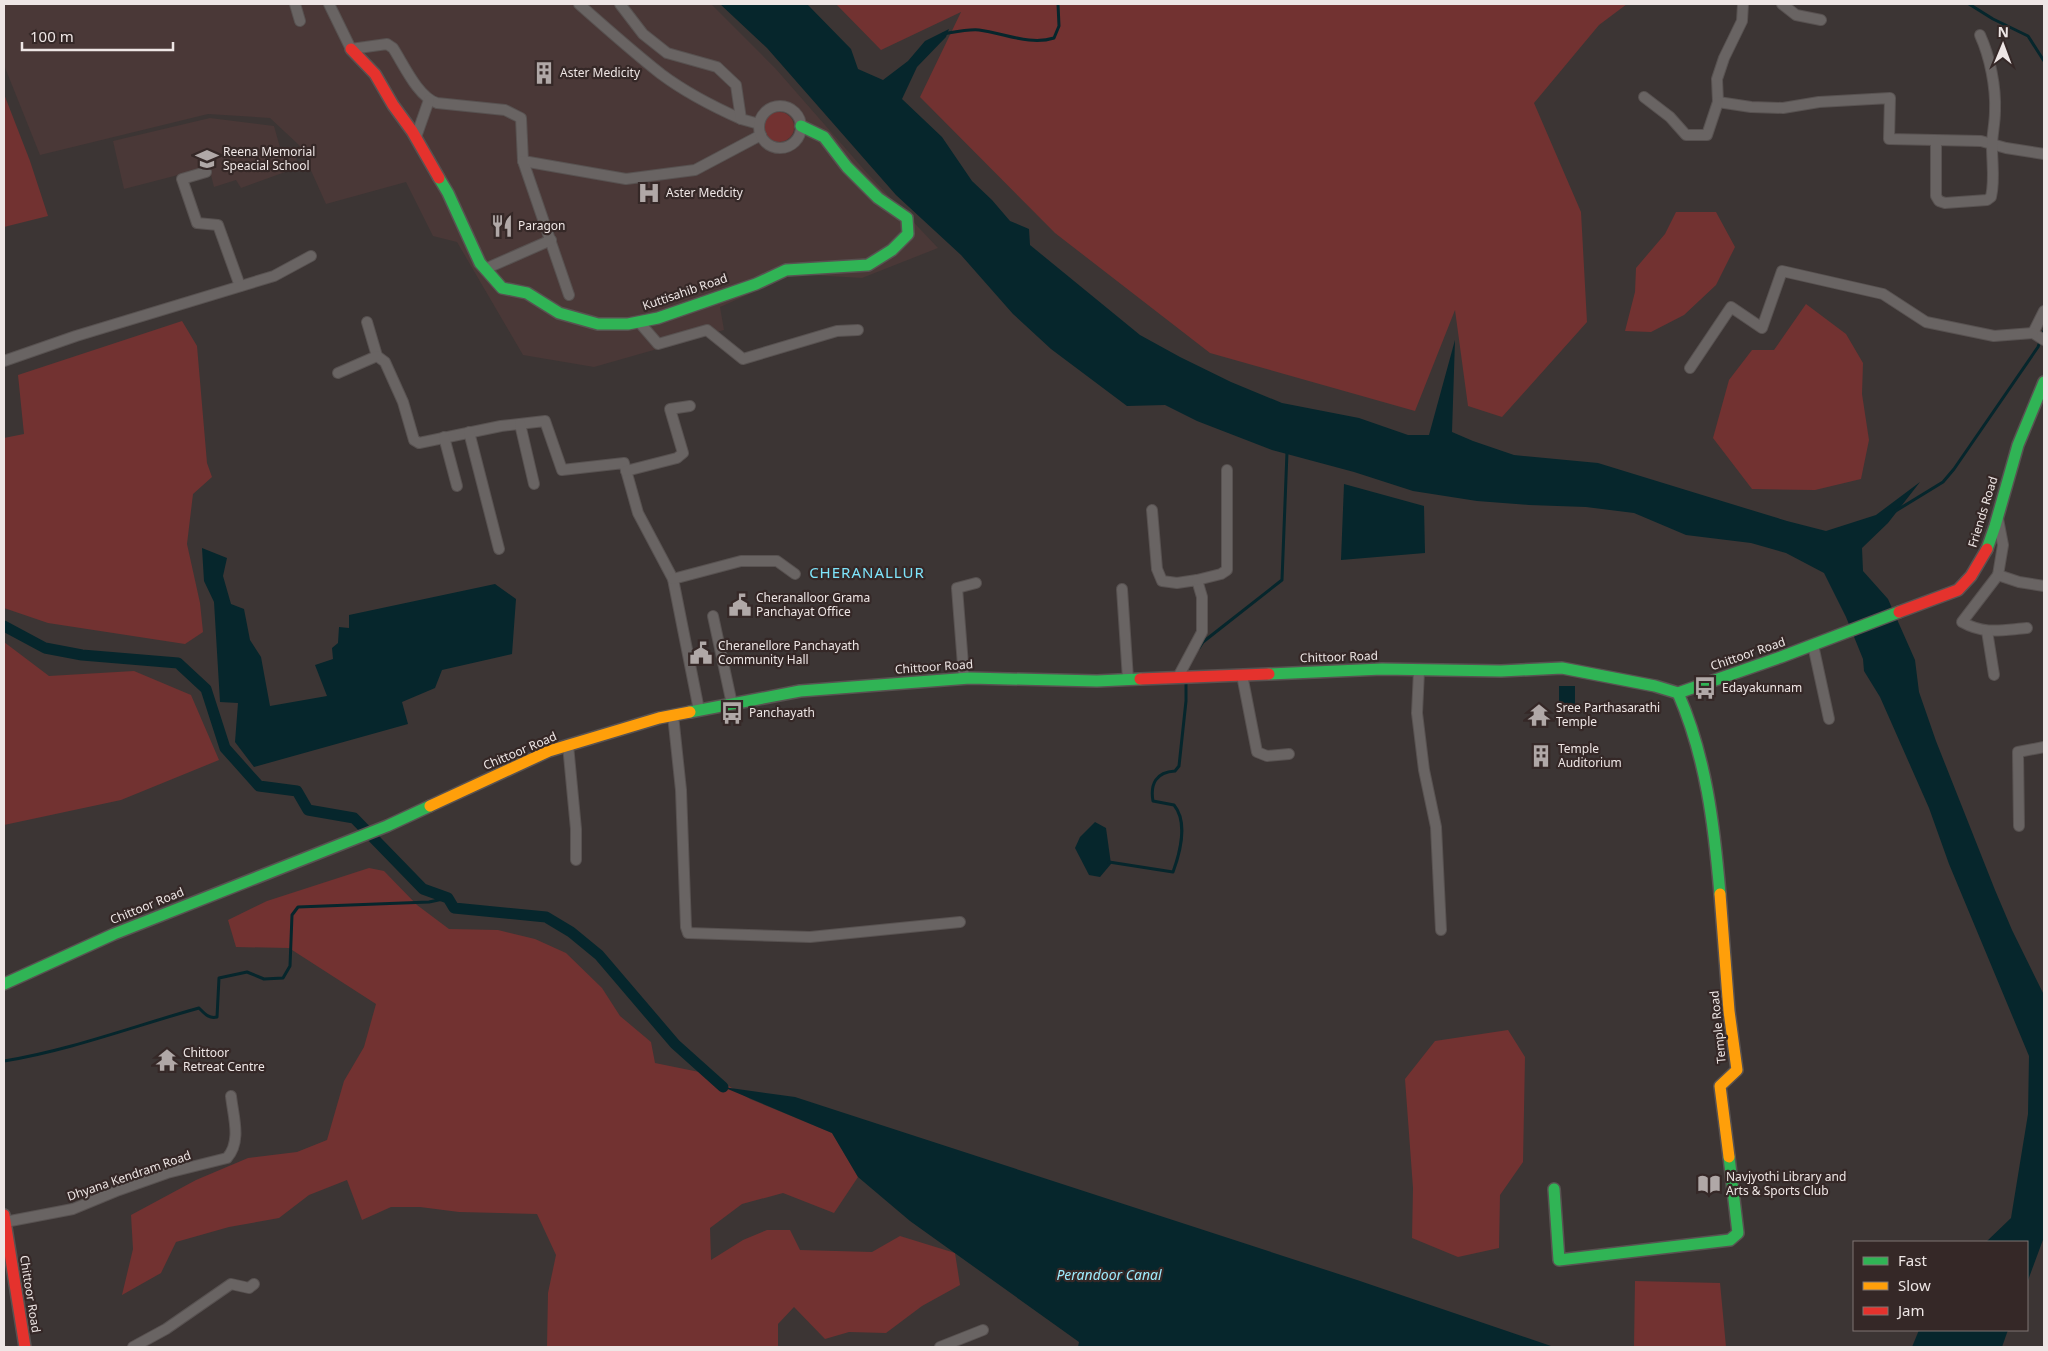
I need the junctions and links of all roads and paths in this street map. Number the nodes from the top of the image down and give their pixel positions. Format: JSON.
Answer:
{"nodes":[{"id":1,"x":295,"y":4,"type":"edge"},
{"id":2,"x":329,"y":4,"type":"edge"},
{"id":3,"x":579,"y":4,"type":"edge"},
{"id":4,"x":620,"y":4,"type":"edge"},
{"id":5,"x":1743,"y":4,"type":"edge"},
{"id":6,"x":1782,"y":4,"type":"edge"},
{"id":7,"x":1821,"y":20,"type":"dead end"},
{"id":8,"x":300,"y":21,"type":"dead end"},
{"id":9,"x":1980,"y":35,"type":"dead end"},
{"id":10,"x":351,"y":49,"type":"junction"},
{"id":11,"x":1644,"y":96,"type":"dead end"},
{"id":12,"x":429,"y":100,"type":"junction"},
{"id":13,"x":1718,"y":102,"type":"junction"},
{"id":14,"x":741,"y":119,"type":"junction"},
{"id":15,"x":759,"y":124,"type":"junction"},
{"id":16,"x":801,"y":126,"type":"junction"},
{"id":17,"x":761,"y":135,"type":"junction"},
{"id":18,"x":416,"y":137,"type":"junction"},
{"id":19,"x":1936,"y":141,"type":"junction"},
{"id":20,"x":1992,"y":145,"type":"junction"},
{"id":21,"x":2044,"y":154,"type":"edge"},
{"id":22,"x":523,"y":161,"type":"junction"},
{"id":23,"x":206,"y":172,"type":"dead end"},
{"id":24,"x":551,"y":240,"type":"junction"},
{"id":25,"x":311,"y":256,"type":"dead end"},
{"id":26,"x":485,"y":269,"type":"junction"},
{"id":27,"x":240,"y":286,"type":"junction"},
{"id":28,"x":569,"y":295,"type":"dead end"},
{"id":29,"x":2044,"y":312,"type":"edge"},
{"id":30,"x":367,"y":322,"type":"dead end"},
{"id":31,"x":639,"y":322,"type":"junction"},
{"id":32,"x":858,"y":330,"type":"dead end"},
{"id":33,"x":2038,"y":336,"type":"edge"},
{"id":34,"x":377,"y":356,"type":"junction"},
{"id":35,"x":4,"y":361,"type":"edge"},
{"id":36,"x":1690,"y":368,"type":"dead end"},
{"id":37,"x":338,"y":372,"type":"dead end"},
{"id":38,"x":2044,"y":382,"type":"edge"},
{"id":39,"x":690,"y":406,"type":"dead end"},
{"id":40,"x":520,"y":424,"type":"junction"},
{"id":41,"x":468,"y":432,"type":"junction"},
{"id":42,"x":444,"y":437,"type":"junction"},
{"id":43,"x":1227,"y":470,"type":"dead end"},
{"id":44,"x":626,"y":471,"type":"junction"},
{"id":45,"x":534,"y":484,"type":"dead end"},
{"id":46,"x":457,"y":486,"type":"dead end"},
{"id":47,"x":1152,"y":510,"type":"dead end"},
{"id":48,"x":1998,"y":517,"type":"junction"},
{"id":49,"x":499,"y":549,"type":"dead end"},
{"id":50,"x":795,"y":574,"type":"dead end"},
{"id":51,"x":1998,"y":574,"type":"junction"},
{"id":52,"x":673,"y":579,"type":"junction"},
{"id":53,"x":1198,"y":580,"type":"junction"},
{"id":54,"x":976,"y":583,"type":"dead end"},
{"id":55,"x":2044,"y":586,"type":"edge"},
{"id":56,"x":1122,"y":589,"type":"dead end"},
{"id":57,"x":1904,"y":612,"type":"joint"},
{"id":58,"x":713,"y":616,"type":"dead end"},
{"id":59,"x":2027,"y":628,"type":"dead end"},
{"id":60,"x":1987,"y":632,"type":"junction"},
{"id":61,"x":1813,"y":645,"type":"junction"},
{"id":62,"x":1419,"y":671,"type":"junction"},
{"id":63,"x":1242,"y":675,"type":"junction"},
{"id":64,"x":1994,"y":675,"type":"dead end"},
{"id":65,"x":964,"y":678,"type":"junction"},
{"id":66,"x":1178,"y":678,"type":"junction"},
{"id":67,"x":1128,"y":680,"type":"junction"},
{"id":68,"x":1678,"y":693,"type":"junction"},
{"id":69,"x":732,"y":704,"type":"junction"},
{"id":70,"x":699,"y":710,"type":"junction"},
{"id":71,"x":672,"y":715,"type":"junction"},
{"id":72,"x":1829,"y":719,"type":"dead end"},
{"id":73,"x":568,"y":745,"type":"junction"},
{"id":74,"x":2044,"y":747,"type":"edge"},
{"id":75,"x":1289,"y":754,"type":"dead end"},
{"id":76,"x":2019,"y":826,"type":"dead end"},
{"id":77,"x":576,"y":860,"type":"dead end"},
{"id":78,"x":960,"y":922,"type":"dead end"},
{"id":79,"x":1441,"y":930,"type":"dead end"},
{"id":80,"x":4,"y":984,"type":"edge"},
{"id":81,"x":230,"y":1096,"type":"dead end"},
{"id":82,"x":1554,"y":1189,"type":"dead end"},
{"id":83,"x":4,"y":1218,"type":"edge"},
{"id":84,"x":254,"y":1284,"type":"dead end"},
{"id":85,"x":984,"y":1330,"type":"dead end"},
{"id":86,"x":24,"y":1347,"type":"edge"},
{"id":87,"x":133,"y":1347,"type":"edge"},
{"id":88,"x":940,"y":1347,"type":"edge"}],
"edges":[{"from":1,"to":8,"type":"street"},
{"from":2,"to":10,"type":"street"},
{"from":3,"to":14,"type":"street"},
{"from":4,"to":14,"type":"street"},
{"from":5,"to":13,"type":"street"},
{"from":6,"to":7,"type":"street"},
{"from":9,"to":20,"type":"street"},
{"from":10,"to":12,"type":"street"},
{"from":10,"to":18,"type":"main road","name":"Kuttisahib Road"},
{"from":11,"to":13,"type":"street"},
{"from":12,"to":18,"type":"street"},
{"from":12,"to":22,"type":"street"},
{"from":13,"to":19,"type":"street"},
{"from":14,"to":15,"type":"street"},
{"from":15,"to":16,"type":"street"},
{"from":15,"to":17,"type":"street"},
{"from":16,"to":17,"type":"street"},
{"from":16,"to":31,"type":"main road","name":"Kuttisahib Road"},
{"from":17,"to":22,"type":"street"},
{"from":18,"to":26,"type":"main road","name":"Kuttisahib Road"},
{"from":19,"to":20,"type":"street"},
{"from":19,"to":20,"type":"street"},
{"from":20,"to":21,"type":"street"},
{"from":22,"to":24,"type":"street"},
{"from":23,"to":27,"type":"street"},
{"from":24,"to":26,"type":"street"},
{"from":24,"to":28,"type":"street"},
{"from":25,"to":27,"type":"street"},
{"from":26,"to":31,"type":"main road","name":"Kuttisahib Road"},
{"from":27,"to":35,"type":"street"},
{"from":29,"to":33,"type":"street"},
{"from":30,"to":34,"type":"street"},
{"from":31,"to":32,"type":"street"},
{"from":33,"to":36,"type":"street"},
{"from":34,"to":37,"type":"street"},
{"from":34,"to":42,"type":"street"},
{"from":38,"to":48,"type":"main road","name":"Friends Road"},
{"from":39,"to":44,"type":"street"},
{"from":40,"to":41,"type":"street"},
{"from":40,"to":44,"type":"street"},
{"from":40,"to":45,"type":"street"},
{"from":41,"to":42,"type":"street"},
{"from":41,"to":49,"type":"street"},
{"from":42,"to":46,"type":"street"},
{"from":43,"to":53,"type":"street"},
{"from":44,"to":52,"type":"street"},
{"from":47,"to":53,"type":"street"},
{"from":48,"to":51,"type":"street"},
{"from":48,"to":57,"type":"main road","name":"Friends Road"},
{"from":50,"to":52,"type":"street"},
{"from":51,"to":55,"type":"street"},
{"from":51,"to":60,"type":"street"},
{"from":52,"to":70,"type":"street"},
{"from":53,"to":66,"type":"street"},
{"from":54,"to":65,"type":"street"},
{"from":56,"to":67,"type":"street"},
{"from":57,"to":61,"type":"main road","name":"Chittoor Road"},
{"from":58,"to":69,"type":"street"},
{"from":59,"to":60,"type":"street"},
{"from":60,"to":64,"type":"street"},
{"from":61,"to":68,"type":"main road","name":"Chittoor Road"},
{"from":61,"to":72,"type":"street"},
{"from":62,"to":63,"type":"main road","name":"Chittoor Road"},
{"from":62,"to":68,"type":"main road","name":"Chittoor Road"},
{"from":62,"to":79,"type":"street"},
{"from":63,"to":66,"type":"main road","name":"Chittoor Road"},
{"from":63,"to":75,"type":"street"},
{"from":65,"to":67,"type":"main road","name":"Chittoor Road"},
{"from":65,"to":69,"type":"main road","name":"Chittoor Road"},
{"from":66,"to":67,"type":"main road","name":"Chittoor Road"},
{"from":68,"to":82,"type":"main road","name":"Temple Road"},
{"from":69,"to":70,"type":"main road","name":"Chittoor Road"},
{"from":70,"to":71,"type":"main road","name":"Chittoor Road"},
{"from":71,"to":73,"type":"main road","name":"Chittoor Road"},
{"from":71,"to":78,"type":"street"},
{"from":73,"to":77,"type":"street"},
{"from":73,"to":80,"type":"main road","name":"Chittoor Road"},
{"from":74,"to":76,"type":"street"},
{"from":81,"to":83,"type":"street","name":"Dhyana Kendram Road"},
{"from":83,"to":86,"type":"main road","name":"Chittoor Road"},
{"from":84,"to":87,"type":"street"},
{"from":85,"to":88,"type":"street"}]}
